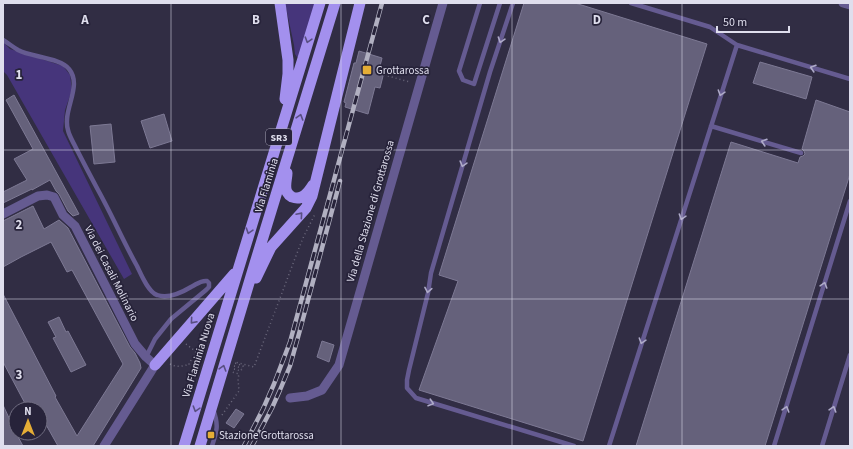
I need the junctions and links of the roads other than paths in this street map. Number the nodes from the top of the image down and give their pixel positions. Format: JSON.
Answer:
{"nodes":[{"id":1,"x":280,"y":3,"type":"edge"},
{"id":2,"x":320,"y":3,"type":"edge"},
{"id":3,"x":335,"y":3,"type":"edge"},
{"id":4,"x":360,"y":3,"type":"edge"},
{"id":5,"x":443,"y":3,"type":"edge"},
{"id":6,"x":480,"y":3,"type":"edge"},
{"id":7,"x":500,"y":3,"type":"edge"},
{"id":8,"x":513,"y":3,"type":"edge"},
{"id":9,"x":630,"y":3,"type":"edge"},
{"id":10,"x":843,"y":3,"type":"edge"},
{"id":11,"x":850,"y":5,"type":"edge"},
{"id":12,"x":3,"y":40,"type":"edge"},
{"id":13,"x":736,"y":45,"type":"junction"},
{"id":14,"x":850,"y":79,"type":"edge"},
{"id":15,"x":711,"y":126,"type":"junction"},
{"id":16,"x":278,"y":143,"type":"junction"},
{"id":17,"x":801,"y":153,"type":"dead end"},
{"id":18,"x":289,"y":155,"type":"junction"},
{"id":19,"x":317,"y":178,"type":"junction"},
{"id":20,"x":850,"y":201,"type":"edge"},
{"id":21,"x":3,"y":214,"type":"edge"},
{"id":22,"x":237,"y":271,"type":"junction"},
{"id":23,"x":242,"y":306,"type":"junction"},
{"id":24,"x":850,"y":355,"type":"edge"},
{"id":25,"x":146,"y":357,"type":"junction"},
{"id":26,"x":155,"y":365,"type":"junction"},
{"id":27,"x":290,"y":398,"type":"dead end"},
{"id":28,"x":212,"y":405,"type":"junction"},
{"id":29,"x":104,"y":446,"type":"edge"},
{"id":30,"x":184,"y":446,"type":"edge"},
{"id":31,"x":200,"y":446,"type":"edge"},
{"id":32,"x":212,"y":446,"type":"edge"},
{"id":33,"x":574,"y":446,"type":"edge"},
{"id":34,"x":609,"y":446,"type":"edge"},
{"id":35,"x":774,"y":446,"type":"edge"},
{"id":36,"x":822,"y":446,"type":"edge"}],
"edges":[{"from":1,"to":16,"type":"highway"},
{"from":2,"to":16,"type":"highway","name":"Via Flaminia","number":"SR3","one_way":true},
{"from":18,"to":3,"type":"highway","name":"Via Flaminia","number":"SR3","one_way":true},
{"from":4,"to":19,"type":"highway"},
{"from":5,"to":27,"type":"street","name":"Via della Stazione di Grottarossa"},
{"from":6,"to":7,"type":"lane"},
{"from":8,"to":33,"type":"lane","one_way":true},
{"from":9,"to":13,"type":"lane"},
{"from":10,"to":11,"type":"street"},
{"from":12,"to":25,"type":"lane"},
{"from":14,"to":13,"type":"lane","one_way":true},
{"from":13,"to":15,"type":"lane","one_way":true},
{"from":17,"to":15,"type":"lane","one_way":true},
{"from":15,"to":34,"type":"lane","one_way":true},
{"from":16,"to":22,"type":"highway","name":"Via Flaminia","number":"SR3","one_way":true},
{"from":18,"to":19,"type":"highway"},
{"from":18,"to":23,"type":"highway","name":"Via Flaminia","number":"SR3"},
{"from":23,"to":19,"type":"highway","one_way":true},
{"from":35,"to":20,"type":"lane","one_way":true},
{"from":21,"to":25,"type":"street","name":"Via dei Casali Molinario"},
{"from":22,"to":26,"type":"highway","one_way":true},
{"from":22,"to":30,"type":"highway","name":"Via Flaminia Nuova","number":"SR3","one_way":true},
{"from":28,"to":23,"type":"highway","number":"SR3","one_way":true},
{"from":36,"to":24,"type":"lane","one_way":true},
{"from":25,"to":26,"type":"street","name":"Via dei Casali Molinario"},
{"from":26,"to":29,"type":"street"},
{"from":28,"to":31,"type":"highway","number":"SR3"},
{"from":28,"to":32,"type":"lane"}]}
